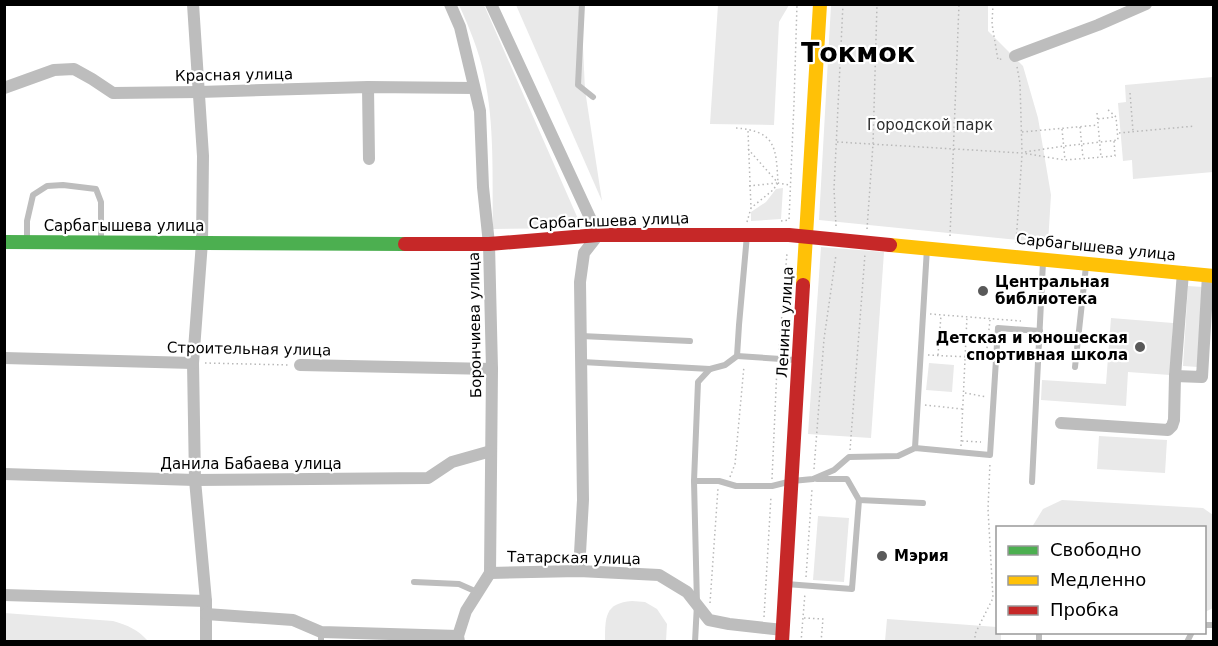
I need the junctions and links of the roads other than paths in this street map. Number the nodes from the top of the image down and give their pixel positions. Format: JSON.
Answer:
{"nodes":[{"id":1,"x":193,"y":4,"type":"edge"},
{"id":2,"x":450,"y":4,"type":"edge"},
{"id":3,"x":491,"y":4,"type":"edge"},
{"id":4,"x":582,"y":4,"type":"edge"},
{"id":5,"x":820,"y":4,"type":"edge"},
{"id":6,"x":1146,"y":4,"type":"edge"},
{"id":7,"x":1015,"y":56,"type":"road end"},
{"id":8,"x":368,"y":87,"type":"junction"},
{"id":9,"x":4,"y":88,"type":"edge"},
{"id":10,"x":474,"y":88,"type":"junction"},
{"id":11,"x":199,"y":92,"type":"junction"},
{"id":12,"x":593,"y":97,"type":"dead end"},
{"id":13,"x":369,"y":159,"type":"dead end"},
{"id":14,"x":598,"y":235,"type":"junction"},
{"id":15,"x":747,"y":235,"type":"junction"},
{"id":16,"x":806,"y":236,"type":"junction"},
{"id":17,"x":4,"y":242,"type":"edge"},
{"id":18,"x":27,"y":242,"type":"junction"},
{"id":19,"x":101,"y":242,"type":"junction"},
{"id":20,"x":202,"y":242,"type":"junction"},
{"id":21,"x":489,"y":244,"type":"junction"},
{"id":22,"x":927,"y":248,"type":"junction"},
{"id":23,"x":1043,"y":259,"type":"junction"},
{"id":24,"x":1086,"y":263,"type":"junction"},
{"id":25,"x":1183,"y":272,"type":"junction"},
{"id":26,"x":1211,"y":276,"type":"edge"},
{"id":27,"x":1040,"y":331,"type":"junction"},
{"id":28,"x":580,"y":336,"type":"junction"},
{"id":29,"x":690,"y":341,"type":"dead end"},
{"id":30,"x":737,"y":356,"type":"junction"},
{"id":31,"x":4,"y":358,"type":"edge"},
{"id":32,"x":799,"y":360,"type":"junction"},
{"id":33,"x":580,"y":362,"type":"junction"},
{"id":34,"x":193,"y":363,"type":"junction"},
{"id":35,"x":300,"y":365,"type":"road end"},
{"id":36,"x":1075,"y":367,"type":"dead end"},
{"id":37,"x":492,"y":369,"type":"junction"},
{"id":38,"x":710,"y":369,"type":"junction"},
{"id":39,"x":1175,"y":376,"type":"junction"},
{"id":40,"x":1061,"y":423,"type":"dead end"},
{"id":41,"x":915,"y":448,"type":"junction"},
{"id":42,"x":491,"y":451,"type":"junction"},
{"id":43,"x":4,"y":474,"type":"edge"},
{"id":44,"x":813,"y":479,"type":"junction"},
{"id":45,"x":195,"y":480,"type":"junction"},
{"id":46,"x":694,"y":481,"type":"junction"},
{"id":47,"x":792,"y":481,"type":"junction"},
{"id":48,"x":1032,"y":482,"type":"dead end"},
{"id":49,"x":859,"y":500,"type":"junction"},
{"id":50,"x":922,"y":503,"type":"dead end"},
{"id":51,"x":579,"y":571,"type":"junction"},
{"id":52,"x":490,"y":573,"type":"junction"},
{"id":53,"x":414,"y":582,"type":"dead end"},
{"id":54,"x":786,"y":584,"type":"junction"},
{"id":55,"x":478,"y":592,"type":"junction"},
{"id":56,"x":4,"y":595,"type":"edge"},
{"id":57,"x":697,"y":604,"type":"junction"},
{"id":58,"x":206,"y":608,"type":"junction"},
{"id":59,"x":783,"y":636,"type":"edge"},
{"id":60,"x":321,"y":637,"type":"edge"},
{"id":61,"x":459,"y":639,"type":"edge"},
{"id":62,"x":206,"y":642,"type":"edge"},
{"id":63,"x":695,"y":642,"type":"edge"}],
"edges":[{"from":1,"to":11,"type":"street"},
{"from":2,"to":10,"type":"street","name":"Борончиева улица"},
{"from":3,"to":14,"type":"street"},
{"from":4,"to":12,"type":"lane"},
{"from":5,"to":16,"type":"street","name":"Ленина улица"},
{"from":6,"to":7,"type":"street"},
{"from":8,"to":10,"type":"street","name":"Красная улица"},
{"from":8,"to":11,"type":"street","name":"Красная улица"},
{"from":8,"to":13,"type":"street"},
{"from":9,"to":11,"type":"street","name":"Красная улица"},
{"from":10,"to":21,"type":"street","name":"Борончиева улица"},
{"from":11,"to":20,"type":"street"},
{"from":14,"to":15,"type":"street","name":"Сарбагышева улица"},
{"from":14,"to":21,"type":"street","name":"Сарбагышева улица"},
{"from":14,"to":28,"type":"street"},
{"from":15,"to":16,"type":"street","name":"Сарбагышева улица"},
{"from":15,"to":30,"type":"lane"},
{"from":16,"to":22,"type":"street","name":"Сарбагышева улица"},
{"from":16,"to":32,"type":"street","name":"Ленина улица"},
{"from":17,"to":18,"type":"street","name":"Сарбагышева улица"},
{"from":18,"to":19,"type":"street","name":"Сарбагышева улица"},
{"from":18,"to":19,"type":"lane"},
{"from":19,"to":20,"type":"street","name":"Сарбагышева улица"},
{"from":20,"to":21,"type":"street","name":"Сарбагышева улица"},
{"from":20,"to":34,"type":"street"},
{"from":21,"to":37,"type":"street","name":"Борончиева улица"},
{"from":22,"to":23,"type":"street","name":"Сарбагышева улица"},
{"from":22,"to":41,"type":"lane"},
{"from":23,"to":24,"type":"street","name":"Сарбагышева улица"},
{"from":23,"to":27,"type":"lane"},
{"from":24,"to":25,"type":"street","name":"Сарбагышева улица"},
{"from":24,"to":36,"type":"lane"},
{"from":25,"to":26,"type":"street","name":"Сарбагышева улица"},
{"from":25,"to":39,"type":"street"},
{"from":26,"to":39,"type":"street"},
{"from":27,"to":41,"type":"lane"},
{"from":27,"to":48,"type":"lane"},
{"from":28,"to":29,"type":"lane"},
{"from":28,"to":33,"type":"street"},
{"from":30,"to":32,"type":"lane"},
{"from":30,"to":38,"type":"lane"},
{"from":31,"to":34,"type":"street","name":"Строительная улица"},
{"from":32,"to":47,"type":"street","name":"Ленина улица"},
{"from":33,"to":38,"type":"lane"},
{"from":33,"to":51,"type":"street"},
{"from":34,"to":45,"type":"street"},
{"from":35,"to":37,"type":"street","name":"Строительная улица"},
{"from":37,"to":42,"type":"street","name":"Борончиева улица"},
{"from":38,"to":46,"type":"lane"},
{"from":39,"to":40,"type":"street"},
{"from":41,"to":44,"type":"lane"},
{"from":42,"to":45,"type":"street","name":"Данила Бабаева улица"},
{"from":42,"to":52,"type":"street","name":"Борончиева улица"},
{"from":43,"to":45,"type":"street","name":"Данила Бабаева улица"},
{"from":44,"to":47,"type":"lane"},
{"from":44,"to":49,"type":"lane"},
{"from":45,"to":58,"type":"street"},
{"from":46,"to":47,"type":"lane"},
{"from":46,"to":57,"type":"lane"},
{"from":47,"to":54,"type":"street","name":"Ленина улица"},
{"from":49,"to":50,"type":"lane"},
{"from":49,"to":54,"type":"lane"},
{"from":51,"to":52,"type":"street","name":"Татарская улица"},
{"from":51,"to":57,"type":"street","name":"Татарская улица"},
{"from":52,"to":55,"type":"street"},
{"from":53,"to":55,"type":"lane"},
{"from":54,"to":59,"type":"street","name":"Ленина улица"},
{"from":55,"to":61,"type":"street"},
{"from":56,"to":58,"type":"street"},
{"from":57,"to":59,"type":"street","name":"Татарская улица"},
{"from":57,"to":63,"type":"lane"},
{"from":58,"to":60,"type":"street"},
{"from":58,"to":62,"type":"street"},
{"from":60,"to":61,"type":"street"}]}
